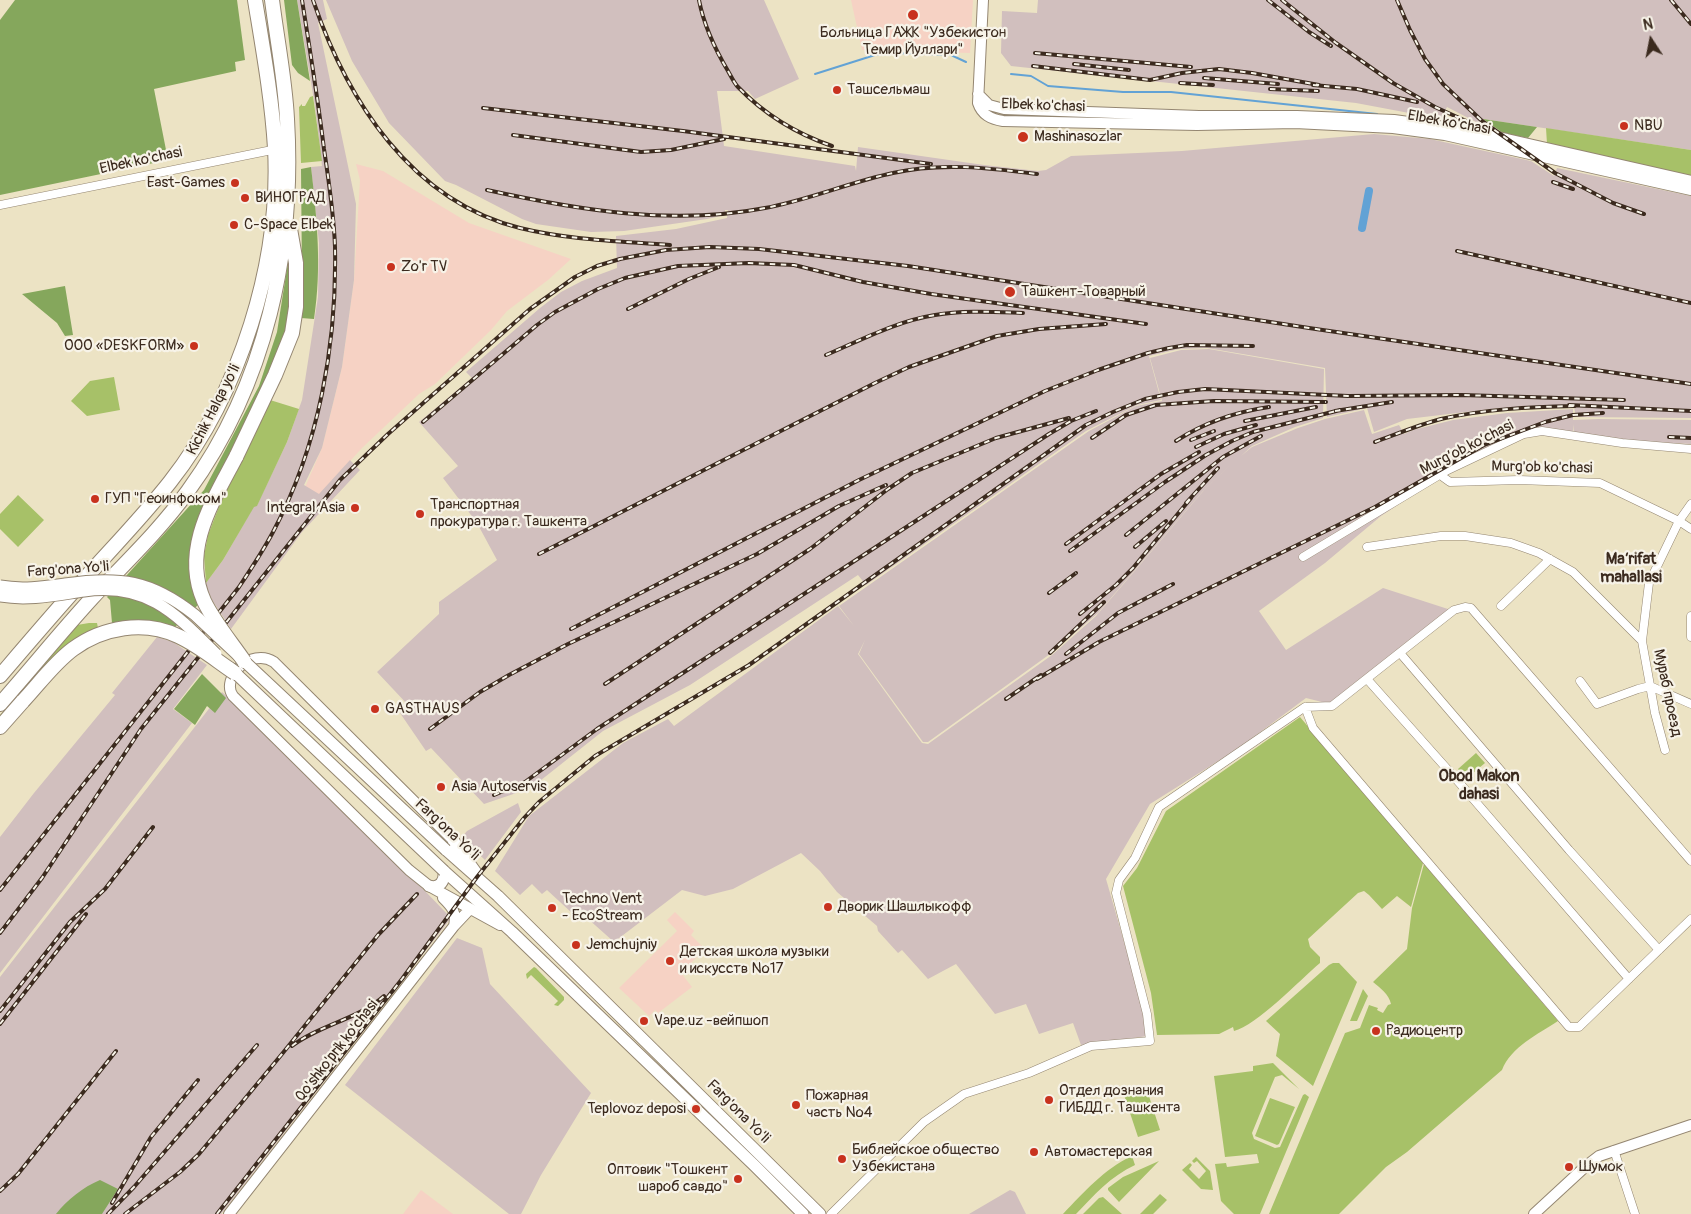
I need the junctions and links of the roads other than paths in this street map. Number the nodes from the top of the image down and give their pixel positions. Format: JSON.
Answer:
{"nodes":[{"id":1,"x":255,"y":0,"type":"edge"},
{"id":2,"x":272,"y":0,"type":"edge"},
{"id":3,"x":983,"y":0,"type":"edge"},
{"id":4,"x":978,"y":94,"type":"junction"},
{"id":5,"x":282,"y":148,"type":"junction"},
{"id":6,"x":1691,"y":181,"type":"edge"},
{"id":7,"x":1691,"y":190,"type":"edge"},
{"id":8,"x":0,"y":205,"type":"edge"},
{"id":9,"x":286,"y":209,"type":"junction"},
{"id":10,"x":1691,"y":449,"type":"edge"},
{"id":11,"x":1444,"y":476,"type":"dead end"},
{"id":12,"x":1691,"y":504,"type":"edge"},
{"id":13,"x":1679,"y":521,"type":"junction"},
{"id":14,"x":1691,"y":529,"type":"edge"},
{"id":15,"x":1367,"y":547,"type":"dead end"},
{"id":16,"x":1304,"y":557,"type":"dead end"},
{"id":17,"x":1550,"y":559,"type":"junction"},
{"id":18,"x":0,"y":586,"type":"edge"},
{"id":19,"x":0,"y":596,"type":"edge"},
{"id":20,"x":1501,"y":606,"type":"dead end"},
{"id":21,"x":1691,"y":616,"type":"edge"},
{"id":22,"x":1691,"y":636,"type":"edge"},
{"id":23,"x":1642,"y":641,"type":"junction"},
{"id":24,"x":1400,"y":653,"type":"junction"},
{"id":25,"x":244,"y":662,"type":"junction"},
{"id":26,"x":235,"y":673,"type":"junction"},
{"id":27,"x":0,"y":676,"type":"edge"},
{"id":28,"x":1367,"y":679,"type":"junction"},
{"id":29,"x":1580,"y":681,"type":"dead end"},
{"id":30,"x":1650,"y":686,"type":"junction"},
{"id":31,"x":0,"y":704,"type":"edge"},
{"id":32,"x":1691,"y":704,"type":"edge"},
{"id":33,"x":1305,"y":707,"type":"junction"},
{"id":34,"x":0,"y":727,"type":"edge"},
{"id":35,"x":1665,"y":750,"type":"dead end"},
{"id":36,"x":454,"y":841,"type":"junction"},
{"id":37,"x":446,"y":850,"type":"junction"},
{"id":38,"x":1691,"y":861,"type":"edge"},
{"id":39,"x":444,"y":871,"type":"junction"},
{"id":40,"x":483,"y":882,"type":"junction"},
{"id":41,"x":429,"y":886,"type":"junction"},
{"id":42,"x":452,"y":903,"type":"junction"},
{"id":43,"x":470,"y":909,"type":"junction"},
{"id":44,"x":1691,"y":919,"type":"edge"},
{"id":45,"x":454,"y":926,"type":"junction"},
{"id":46,"x":512,"y":932,"type":"junction"},
{"id":47,"x":1659,"y":950,"type":"junction"},
{"id":48,"x":1628,"y":979,"type":"junction"},
{"id":49,"x":1691,"y":1125,"type":"edge"},
{"id":50,"x":1614,"y":1150,"type":"junction"},
{"id":51,"x":229,"y":1214,"type":"edge"},
{"id":52,"x":803,"y":1214,"type":"edge"},
{"id":53,"x":820,"y":1214,"type":"edge"},
{"id":54,"x":831,"y":1214,"type":"edge"},
{"id":55,"x":1534,"y":1214,"type":"edge"},
{"id":56,"x":1635,"y":1214,"type":"edge"}],
"edges":[{"from":1,"to":5,"type":"highway","name":"Kichik Halqa yo'li"},
{"from":2,"to":5,"type":"highway","name":"Kichik Halqa yo'li"},
{"from":3,"to":4,"type":"main road"},
{"from":4,"to":6,"type":"main road","name":"Elbek ko'chasi"},
{"from":4,"to":7,"type":"main road","name":"Elbek ko'chasi"},
{"from":5,"to":8,"type":"street","name":"Elbek ko'chasi"},
{"from":5,"to":9,"type":"highway","name":"Kichik Halqa yo'li"},
{"from":5,"to":27,"type":"highway","name":"Kichik Halqa yo'li"},
{"from":9,"to":25,"type":"highway","bridge":true},
{"from":9,"to":31,"type":"highway","name":"Kichik Halqa yo'li"},
{"from":10,"to":16,"type":"street","name":"Murg’ob ko’chasi"},
{"from":11,"to":13,"type":"street","name":"Murg'ob ko'chasi"},
{"from":12,"to":13,"type":"street"},
{"from":13,"to":14,"type":"street","name":"Murg'ob ko'chasi"},
{"from":13,"to":23,"type":"street","name":"Мураб проезд"},
{"from":15,"to":17,"type":"street","name":"Мураб проезд"},
{"from":17,"to":20,"type":"street"},
{"from":17,"to":23,"type":"street","name":"Мураб проезд"},
{"from":18,"to":25,"type":"main road","name":"Farg'ona Yo'li","bridge":true},
{"from":19,"to":26,"type":"main road","name":"Farg'ona Yo'li","bridge":true},
{"from":21,"to":22,"type":"street"},
{"from":23,"to":30,"type":"street","name":"Мураб проезд"},
{"from":24,"to":28,"type":"street"},
{"from":24,"to":38,"type":"street"},
{"from":24,"to":47,"type":"street"},
{"from":25,"to":37,"type":"main road","name":"Farg'ona Yo'li","bridge":true},
{"from":26,"to":34,"type":"highway","bridge":true},
{"from":26,"to":39,"type":"main road","name":"Farg'ona Yo'li","bridge":true},
{"from":28,"to":33,"type":"street"},
{"from":28,"to":48,"type":"street"},
{"from":29,"to":30,"type":"street"},
{"from":30,"to":32,"type":"street"},
{"from":30,"to":35,"type":"street","name":"Мураб проезд"},
{"from":33,"to":48,"type":"street"},
{"from":33,"to":54,"type":"street"},
{"from":36,"to":37,"type":"main road"},
{"from":36,"to":40,"type":"main road"},
{"from":36,"to":41,"type":"main road"},
{"from":37,"to":40,"type":"main road","name":"Farg'ona Yo'li"},
{"from":39,"to":41,"type":"main road"},
{"from":39,"to":42,"type":"main road"},
{"from":39,"to":46,"type":"main road","name":"Farg'ona Yo'li"},
{"from":40,"to":53,"type":"main road","name":"Farg'ona Yo'li"},
{"from":41,"to":42,"type":"main road"},
{"from":42,"to":43,"type":"main road"},
{"from":42,"to":45,"type":"main road"},
{"from":43,"to":45,"type":"main road","name":"Qo'shko'prik ko'chasi"},
{"from":43,"to":46,"type":"main road"},
{"from":44,"to":47,"type":"street"},
{"from":45,"to":51,"type":"main road","name":"Qo'shko'prik ko'chasi"},
{"from":46,"to":52,"type":"main road","name":"Farg'ona Yo'li"},
{"from":47,"to":48,"type":"street"},
{"from":49,"to":50,"type":"main road"},
{"from":50,"to":55,"type":"main road"},
{"from":50,"to":56,"type":"street"}]}
